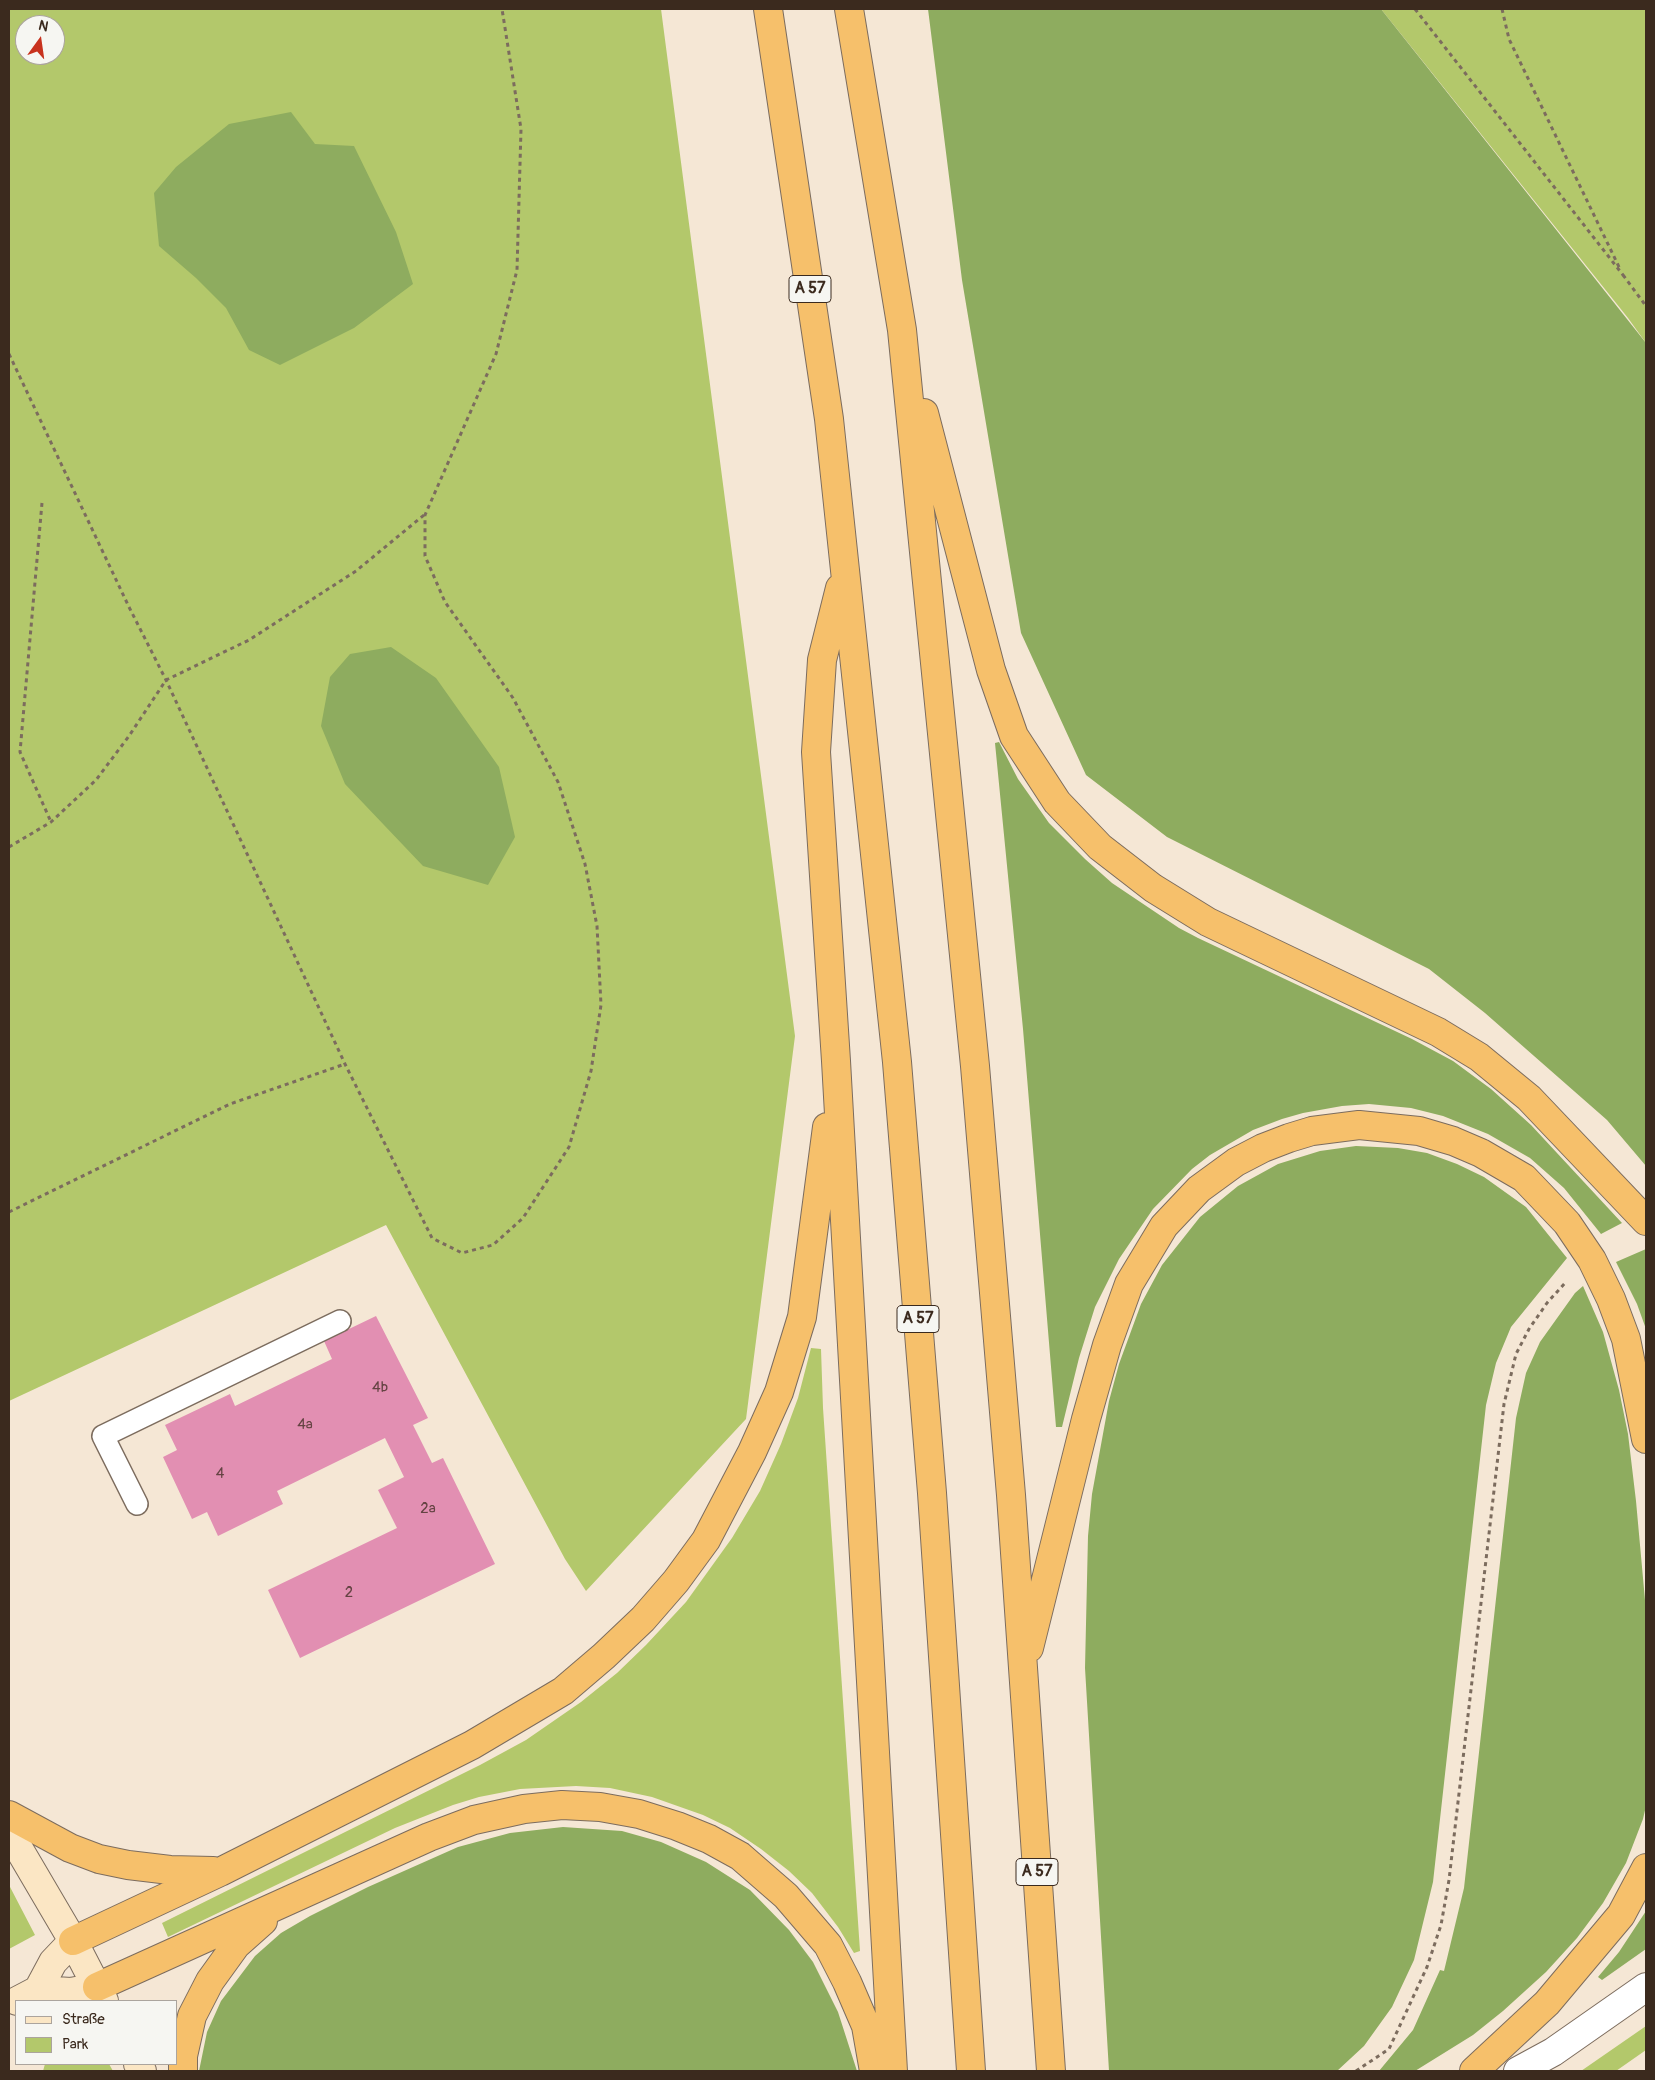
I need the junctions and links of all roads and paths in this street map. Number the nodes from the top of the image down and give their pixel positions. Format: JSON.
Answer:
{"nodes":[{"id":1,"x":502,"y":9,"type":"edge"},
{"id":2,"x":768,"y":9,"type":"edge"},
{"id":3,"x":849,"y":9,"type":"edge"},
{"id":4,"x":1415,"y":9,"type":"edge"},
{"id":5,"x":1502,"y":9,"type":"edge"},
{"id":6,"x":1623,"y":275,"type":"junction"},
{"id":7,"x":1646,"y":306,"type":"edge"},
{"id":8,"x":902,"y":330,"type":"junction"},
{"id":9,"x":9,"y":354,"type":"edge"},
{"id":10,"x":42,"y":503,"type":"dead end"},
{"id":11,"x":425,"y":514,"type":"junction"},
{"id":12,"x":845,"y":569,"type":"junction"},
{"id":13,"x":166,"y":680,"type":"junction"},
{"id":14,"x":50,"y":822,"type":"junction"},
{"id":15,"x":9,"y":847,"type":"edge"},
{"id":16,"x":836,"y":1061,"type":"junction"},
{"id":17,"x":345,"y":1064,"type":"junction"},
{"id":18,"x":9,"y":1212,"type":"edge"},
{"id":19,"x":1646,"y":1221,"type":"edge"},
{"id":20,"x":1568,"y":1280,"type":"dead end"},
{"id":21,"x":340,"y":1321,"type":"dead end"},
{"id":22,"x":1646,"y":1439,"type":"edge"},
{"id":23,"x":137,"y":1504,"type":"dead end"},
{"id":24,"x":1023,"y":1674,"type":"junction"},
{"id":25,"x":9,"y":1815,"type":"edge"},
{"id":26,"x":9,"y":1832,"type":"edge"},
{"id":27,"x":1646,"y":1868,"type":"edge"},
{"id":28,"x":220,"y":1872,"type":"junction"},
{"id":29,"x":280,"y":1905,"type":"junction"},
{"id":30,"x":73,"y":1942,"type":"junction"},
{"id":31,"x":1646,"y":1987,"type":"edge"},
{"id":32,"x":101,"y":1994,"type":"edge"},
{"id":33,"x":24,"y":1998,"type":"edge"},
{"id":34,"x":183,"y":2071,"type":"edge"},
{"id":35,"x":874,"y":2071,"type":"edge"},
{"id":36,"x":893,"y":2071,"type":"edge"},
{"id":37,"x":971,"y":2071,"type":"edge"},
{"id":38,"x":1051,"y":2071,"type":"edge"},
{"id":39,"x":1356,"y":2071,"type":"edge"},
{"id":40,"x":1474,"y":2071,"type":"edge"},
{"id":41,"x":1518,"y":2071,"type":"edge"}],
"edges":[{"from":1,"to":11,"type":"path"},
{"from":2,"to":12,"type":"highway","number":"A 57"},
{"from":3,"to":8,"type":"highway","number":"A 57"},
{"from":4,"to":6,"type":"path"},
{"from":5,"to":6,"type":"path"},
{"from":6,"to":7,"type":"path"},
{"from":8,"to":19,"type":"highway"},
{"from":8,"to":24,"type":"highway","number":"A 57"},
{"from":9,"to":13,"type":"path"},
{"from":10,"to":14,"type":"path"},
{"from":11,"to":13,"type":"path"},
{"from":11,"to":17,"type":"path"},
{"from":12,"to":16,"type":"highway"},
{"from":12,"to":37,"type":"highway","number":"A 57"},
{"from":13,"to":14,"type":"path"},
{"from":13,"to":17,"type":"path"},
{"from":14,"to":15,"type":"path"},
{"from":16,"to":28,"type":"highway"},
{"from":16,"to":36,"type":"highway"},
{"from":17,"to":18,"type":"path"},
{"from":20,"to":39,"type":"path"},
{"from":21,"to":23,"type":"lane"},
{"from":22,"to":24,"type":"highway"},
{"from":24,"to":38,"type":"highway","number":"A 57"},
{"from":25,"to":28,"type":"highway"},
{"from":26,"to":30,"type":"main road"},
{"from":27,"to":40,"type":"highway"},
{"from":28,"to":30,"type":"highway"},
{"from":29,"to":32,"type":"highway"},
{"from":29,"to":34,"type":"highway"},
{"from":29,"to":35,"type":"highway"},
{"from":30,"to":32,"type":"main road"},
{"from":30,"to":33,"type":"main road"},
{"from":31,"to":41,"type":"street"},
{"from":32,"to":33,"type":"main road"}]}
